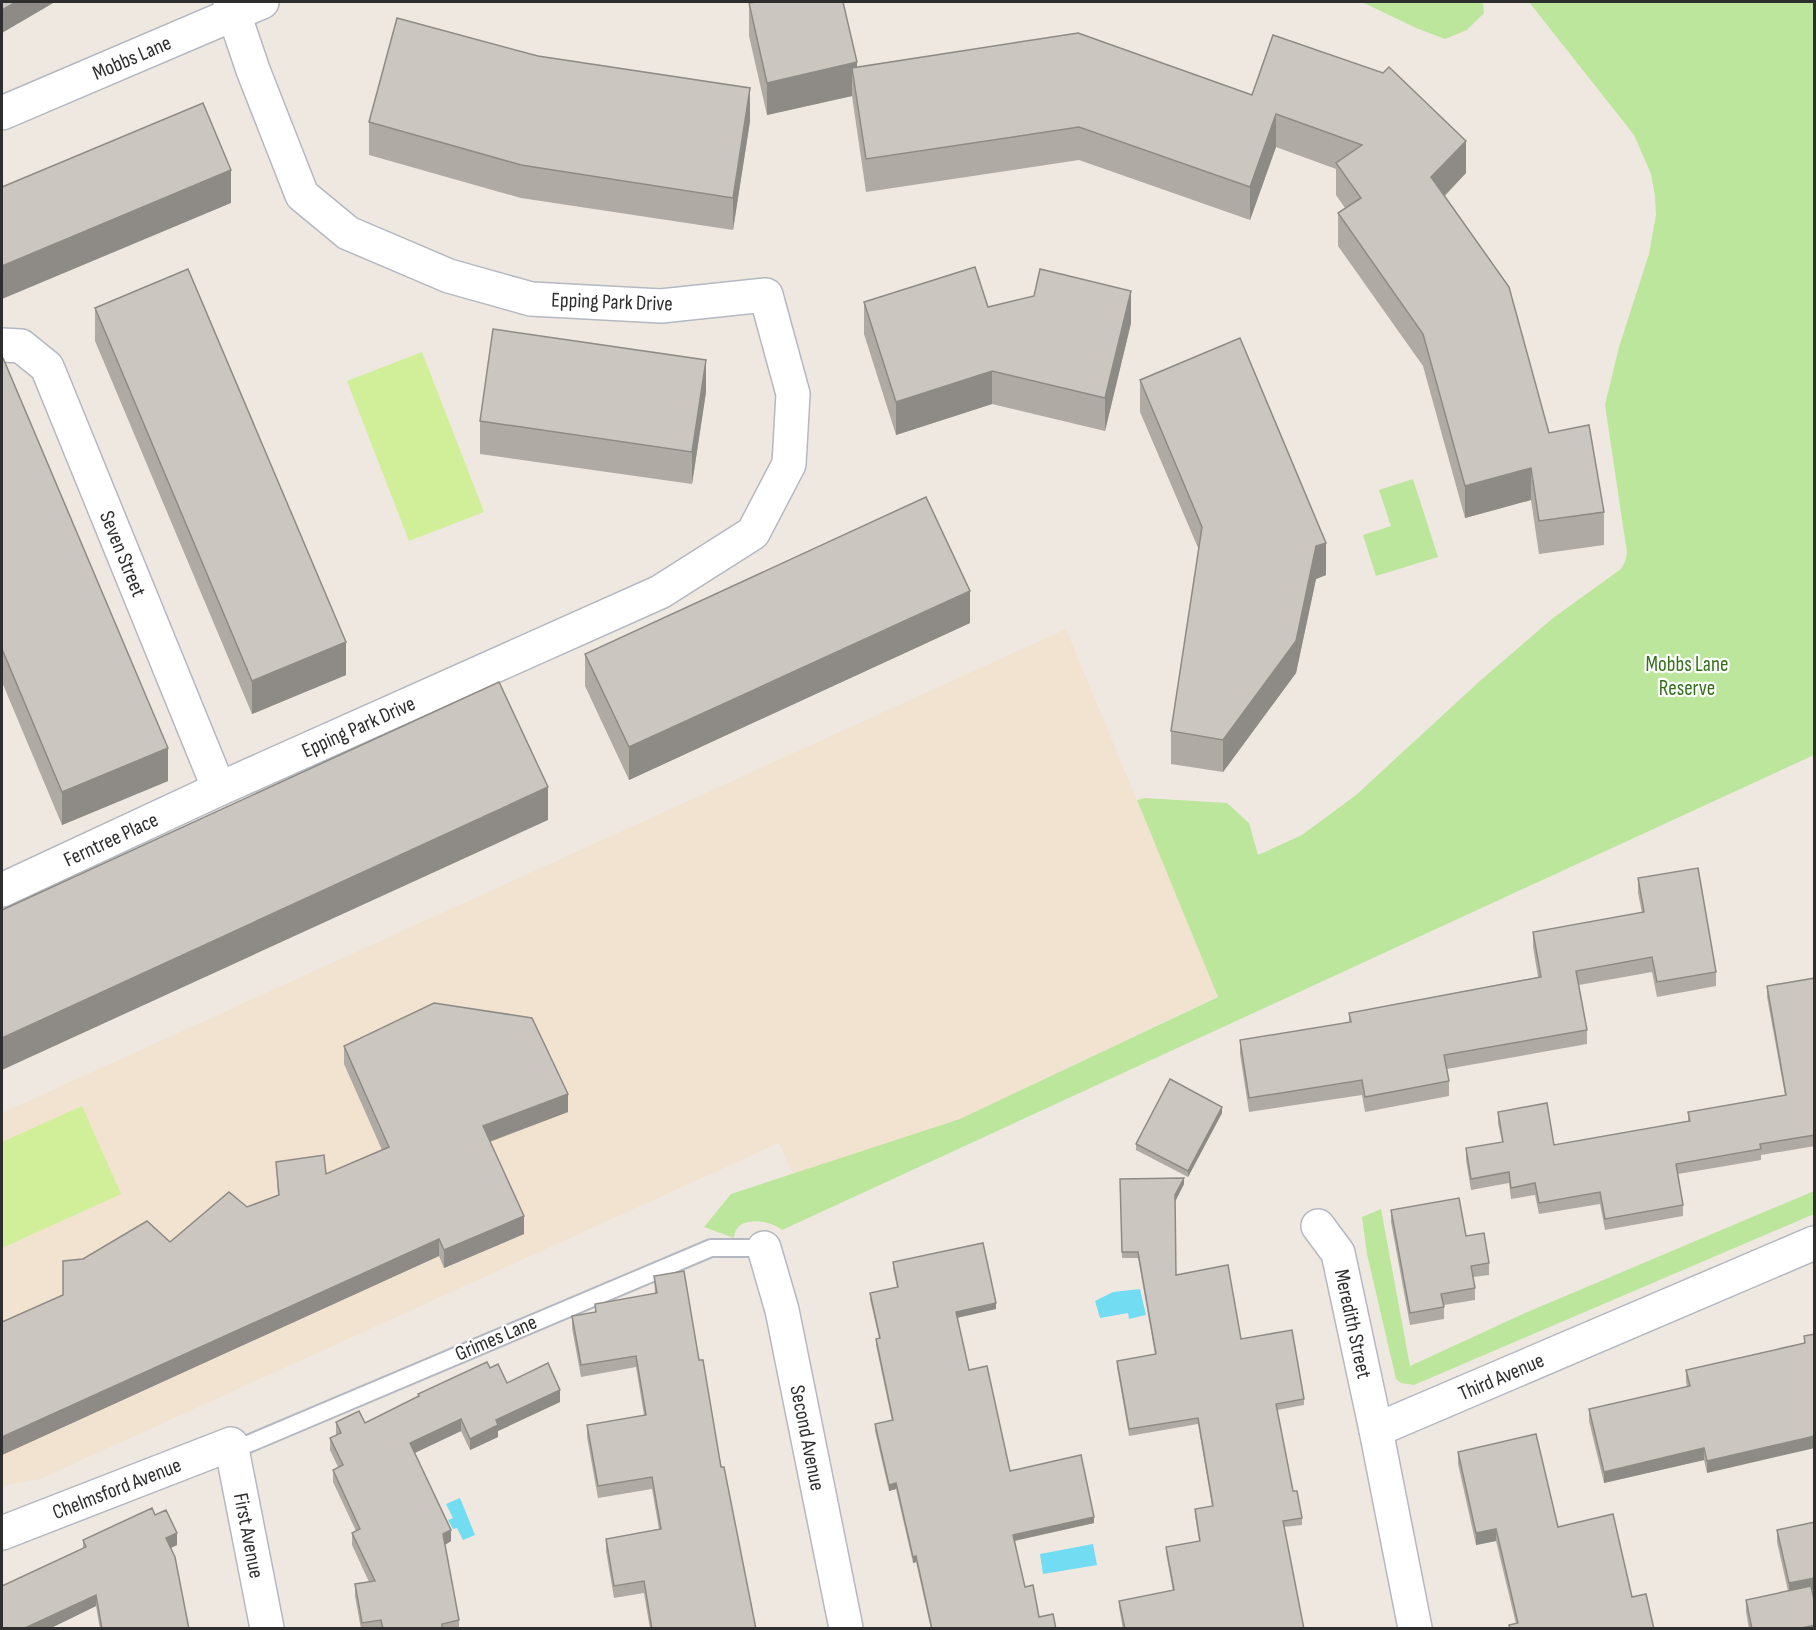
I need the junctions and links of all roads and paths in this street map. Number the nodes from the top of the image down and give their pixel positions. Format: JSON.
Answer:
{"nodes":[{"id":1,"x":242,"y":5,"type":"edge"},
{"id":2,"x":2,"y":113,"type":"edge"},
{"id":3,"x":2,"y":345,"type":"edge"},
{"id":4,"x":219,"y":789,"type":"junction"},
{"id":5,"x":2,"y":890,"type":"edge"},
{"id":6,"x":1318,"y":1226,"type":"dead end"},
{"id":7,"x":1815,"y":1243,"type":"edge"},
{"id":8,"x":764,"y":1248,"type":"joint"},
{"id":9,"x":1376,"y":1430,"type":"junction"},
{"id":10,"x":231,"y":1444,"type":"junction"},
{"id":11,"x":2,"y":1533,"type":"edge"},
{"id":12,"x":267,"y":1629,"type":"edge"},
{"id":13,"x":846,"y":1629,"type":"edge"},
{"id":14,"x":1415,"y":1629,"type":"edge"}],
"edges":[{"from":1,"to":2,"type":"street","name":"Mobbs Lane"},
{"from":1,"to":4,"type":"street","name":"Epping Park Drive"},
{"from":3,"to":4,"type":"street","name":"Seven Street"},
{"from":4,"to":5,"type":"street","name":"Ferntree Place"},
{"from":6,"to":9,"type":"street","name":"Meredith Street"},
{"from":7,"to":9,"type":"street","name":"Third Avenue"},
{"from":8,"to":10,"type":"lane","name":"Grimes Lane"},
{"from":8,"to":13,"type":"street","name":"Second Avenue"},
{"from":9,"to":14,"type":"street"},
{"from":10,"to":11,"type":"street","name":"Chelmsford Avenue"},
{"from":10,"to":12,"type":"street","name":"First Avenue"}]}
